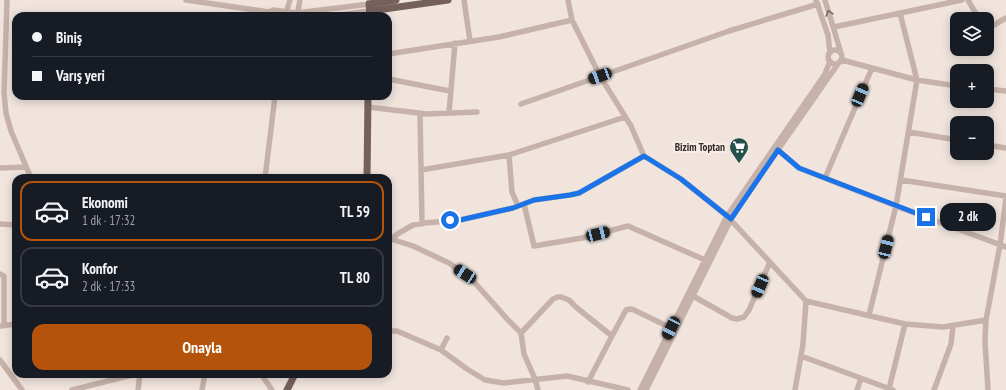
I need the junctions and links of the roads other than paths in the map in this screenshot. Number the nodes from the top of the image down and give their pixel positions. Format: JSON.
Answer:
{"nodes":[{"id":1,"x":7,"y":0,"type":"edge"},
{"id":2,"x":186,"y":0,"type":"edge"},
{"id":3,"x":290,"y":0,"type":"edge"},
{"id":4,"x":300,"y":0,"type":"edge"},
{"id":5,"x":396,"y":0,"type":"edge"},
{"id":6,"x":448,"y":0,"type":"edge"},
{"id":7,"x":464,"y":0,"type":"edge"},
{"id":8,"x":568,"y":0,"type":"edge"},
{"id":9,"x":825,"y":0,"type":"edge"},
{"id":10,"x":962,"y":0,"type":"edge"},
{"id":11,"x":968,"y":0,"type":"edge"},
{"id":12,"x":817,"y":2,"type":"edge"},
{"id":13,"x":370,"y":8,"type":"edge"},
{"id":14,"x":259,"y":12,"type":"edge"},
{"id":15,"x":272,"y":12,"type":"edge"},
{"id":16,"x":282,"y":12,"type":"edge"},
{"id":17,"x":286,"y":12,"type":"edge"},
{"id":18,"x":297,"y":12,"type":"edge"},
{"id":19,"x":321,"y":12,"type":"edge"},
{"id":20,"x":350,"y":12,"type":"edge"},
{"id":21,"x":975,"y":12,"type":"edge"},
{"id":22,"x":900,"y":13,"type":"junction"},
{"id":23,"x":1006,"y":18,"type":"edge"},
{"id":24,"x":572,"y":20,"type":"junction"},
{"id":25,"x":994,"y":25,"type":"edge"},
{"id":26,"x":834,"y":27,"type":"junction"},
{"id":27,"x":3,"y":30,"type":"edge"},
{"id":28,"x":470,"y":41,"type":"junction"},
{"id":29,"x":455,"y":43,"type":"junction"},
{"id":30,"x":392,"y":53,"type":"edge"},
{"id":31,"x":830,"y":53,"type":"junction"},
{"id":32,"x":841,"y":53,"type":"junction"},
{"id":33,"x":841,"y":60,"type":"junction"},
{"id":34,"x":830,"y":61,"type":"junction"},
{"id":35,"x":872,"y":68,"type":"junction"},
{"id":36,"x":600,"y":76,"type":"junction"},
{"id":37,"x":392,"y":80,"type":"edge"},
{"id":38,"x":917,"y":80,"type":"junction"},
{"id":39,"x":950,"y":85,"type":"edge"},
{"id":40,"x":450,"y":90,"type":"junction"},
{"id":41,"x":994,"y":90,"type":"edge"},
{"id":42,"x":1006,"y":91,"type":"edge"},
{"id":43,"x":275,"y":100,"type":"edge"},
{"id":44,"x":368,"y":100,"type":"edge"},
{"id":45,"x":521,"y":104,"type":"dead end"},
{"id":46,"x":368,"y":107,"type":"junction"},
{"id":47,"x":477,"y":112,"type":"dead end"},
{"id":48,"x":3,"y":113,"type":"edge"},
{"id":49,"x":449,"y":113,"type":"junction"},
{"id":50,"x":420,"y":114,"type":"junction"},
{"id":51,"x":626,"y":117,"type":"junction"},
{"id":52,"x":909,"y":132,"type":"junction"},
{"id":53,"x":950,"y":139,"type":"edge"},
{"id":54,"x":994,"y":146,"type":"edge"},
{"id":55,"x":1006,"y":148,"type":"edge"},
{"id":56,"x":778,"y":150,"type":"junction"},
{"id":57,"x":509,"y":155,"type":"junction"},
{"id":58,"x":644,"y":156,"type":"junction"},
{"id":59,"x":26,"y":167,"type":"junction"},
{"id":60,"x":0,"y":168,"type":"edge"},
{"id":61,"x":421,"y":170,"type":"junction"},
{"id":62,"x":29,"y":174,"type":"edge"},
{"id":63,"x":265,"y":174,"type":"edge"},
{"id":64,"x":367,"y":174,"type":"edge"},
{"id":65,"x":825,"y":178,"type":"junction"},
{"id":66,"x":901,"y":180,"type":"junction"},
{"id":67,"x":1006,"y":197,"type":"edge"},
{"id":68,"x":524,"y":204,"type":"junction"},
{"id":69,"x":518,"y":206,"type":"junction"},
{"id":70,"x":896,"y":206,"type":"junction"},
{"id":71,"x":1005,"y":212,"type":"edge"},
{"id":72,"x":729,"y":218,"type":"junction"},
{"id":73,"x":0,"y":224,"type":"edge"},
{"id":74,"x":422,"y":224,"type":"junction"},
{"id":75,"x":12,"y":225,"type":"edge"},
{"id":76,"x":392,"y":238,"type":"edge"},
{"id":77,"x":392,"y":241,"type":"edge"},
{"id":78,"x":1000,"y":245,"type":"junction"},
{"id":79,"x":1006,"y":247,"type":"edge"},
{"id":80,"x":705,"y":260,"type":"junction"},
{"id":81,"x":770,"y":262,"type":"junction"},
{"id":82,"x":0,"y":274,"type":"edge"},
{"id":83,"x":694,"y":296,"type":"junction"},
{"id":84,"x":806,"y":301,"type":"junction"},
{"id":85,"x":869,"y":315,"type":"junction"},
{"id":86,"x":986,"y":320,"type":"junction"},
{"id":87,"x":905,"y":324,"type":"junction"},
{"id":88,"x":12,"y":325,"type":"edge"},
{"id":89,"x":2,"y":326,"type":"edge"},
{"id":90,"x":953,"y":326,"type":"junction"},
{"id":91,"x":671,"y":328,"type":"junction"},
{"id":92,"x":392,"y":331,"type":"edge"},
{"id":93,"x":521,"y":334,"type":"junction"},
{"id":94,"x":612,"y":336,"type":"junction"},
{"id":95,"x":447,"y":338,"type":"dead end"},
{"id":96,"x":441,"y":350,"type":"junction"},
{"id":97,"x":801,"y":356,"type":"junction"},
{"id":98,"x":0,"y":360,"type":"edge"},
{"id":99,"x":12,"y":376,"type":"edge"},
{"id":100,"x":13,"y":378,"type":"edge"},
{"id":101,"x":122,"y":378,"type":"edge"},
{"id":102,"x":140,"y":378,"type":"edge"},
{"id":103,"x":204,"y":378,"type":"edge"},
{"id":104,"x":266,"y":378,"type":"edge"},
{"id":105,"x":293,"y":378,"type":"edge"},
{"id":106,"x":861,"y":378,"type":"junction"},
{"id":107,"x":535,"y":379,"type":"junction"},
{"id":108,"x":588,"y":382,"type":"junction"},
{"id":109,"x":87,"y":388,"type":"edge"},
{"id":110,"x":891,"y":389,"type":"edge"},
{"id":111,"x":22,"y":390,"type":"edge"},
{"id":112,"x":72,"y":390,"type":"edge"},
{"id":113,"x":138,"y":390,"type":"edge"},
{"id":114,"x":202,"y":390,"type":"edge"},
{"id":115,"x":272,"y":390,"type":"edge"},
{"id":116,"x":287,"y":390,"type":"edge"},
{"id":117,"x":538,"y":390,"type":"edge"},
{"id":118,"x":628,"y":390,"type":"edge"},
{"id":119,"x":640,"y":390,"type":"edge"},
{"id":120,"x":646,"y":390,"type":"edge"},
{"id":121,"x":795,"y":390,"type":"edge"},
{"id":122,"x":857,"y":390,"type":"edge"},
{"id":123,"x":934,"y":390,"type":"edge"},
{"id":124,"x":988,"y":390,"type":"edge"}],
"edges":[{"from":1,"to":27,"type":"street"},
{"from":2,"to":14,"type":"street"},
{"from":3,"to":17,"type":"street"},
{"from":4,"to":18,"type":"street"},
{"from":5,"to":13,"type":"main road"},
{"from":6,"to":13,"type":"main road"},
{"from":7,"to":28,"type":"street"},
{"from":8,"to":24,"type":"street"},
{"from":26,"to":9,"type":"street","one_way":true},
{"from":10,"to":22,"type":"street"},
{"from":11,"to":21,"type":"street"},
{"from":12,"to":31,"type":"street"},
{"from":12,"to":36,"type":"street"},
{"from":13,"to":19,"type":"street"},
{"from":13,"to":20,"type":"street"},
{"from":15,"to":16,"type":"street"},
{"from":22,"to":26,"type":"street"},
{"from":22,"to":38,"type":"street"},
{"from":23,"to":25,"type":"street"},
{"from":24,"to":28,"type":"street"},
{"from":24,"to":36,"type":"street"},
{"from":26,"to":32,"type":"street"},
{"from":27,"to":48,"type":"street"},
{"from":28,"to":29,"type":"street"},
{"from":29,"to":30,"type":"street"},
{"from":29,"to":40,"type":"street"},
{"from":31,"to":32,"type":"street"},
{"from":31,"to":34,"type":"street"},
{"from":32,"to":33,"type":"street"},
{"from":33,"to":34,"type":"street"},
{"from":33,"to":35,"type":"street"},
{"from":33,"to":56,"type":"street"},
{"from":34,"to":72,"type":"street"},
{"from":35,"to":38,"type":"street"},
{"from":35,"to":65,"type":"street"},
{"from":36,"to":45,"type":"street"},
{"from":36,"to":51,"type":"street"},
{"from":37,"to":40,"type":"street"},
{"from":38,"to":39,"type":"street"},
{"from":38,"to":52,"type":"street"},
{"from":40,"to":49,"type":"street"},
{"from":41,"to":42,"type":"street"},
{"from":43,"to":63,"type":"street"},
{"from":44,"to":46,"type":"main road"},
{"from":46,"to":50,"type":"street"},
{"from":46,"to":64,"type":"main road"},
{"from":47,"to":49,"type":"street"},
{"from":48,"to":59,"type":"street"},
{"from":49,"to":50,"type":"street"},
{"from":50,"to":61,"type":"street"},
{"from":51,"to":57,"type":"street"},
{"from":51,"to":58,"type":"street"},
{"from":52,"to":53,"type":"street"},
{"from":52,"to":66,"type":"street"},
{"from":54,"to":55,"type":"street"},
{"from":56,"to":65,"type":"street"},
{"from":56,"to":72,"type":"street"},
{"from":57,"to":61,"type":"street"},
{"from":57,"to":69,"type":"street"},
{"from":58,"to":68,"type":"street"},
{"from":58,"to":72,"type":"street"},
{"from":59,"to":60,"type":"street"},
{"from":59,"to":62,"type":"street"},
{"from":61,"to":74,"type":"street"},
{"from":65,"to":70,"type":"street"},
{"from":66,"to":67,"type":"street"},
{"from":66,"to":70,"type":"street"},
{"from":67,"to":71,"type":"street"},
{"from":68,"to":69,"type":"street"},
{"from":68,"to":80,"type":"street"},
{"from":69,"to":74,"type":"street"},
{"from":70,"to":78,"type":"street"},
{"from":70,"to":85,"type":"street"},
{"from":71,"to":78,"type":"street"},
{"from":72,"to":80,"type":"street"},
{"from":72,"to":81,"type":"street"},
{"from":72,"to":83,"type":"street"},
{"from":73,"to":75,"type":"street"},
{"from":74,"to":76,"type":"street"},
{"from":77,"to":93,"type":"street"},
{"from":78,"to":79,"type":"street"},
{"from":78,"to":86,"type":"street"},
{"from":80,"to":91,"type":"street"},
{"from":81,"to":83,"type":"street"},
{"from":81,"to":84,"type":"street"},
{"from":82,"to":89,"type":"street"},
{"from":83,"to":120,"type":"street"},
{"from":84,"to":85,"type":"street"},
{"from":84,"to":97,"type":"street"},
{"from":85,"to":87,"type":"street"},
{"from":86,"to":90,"type":"street"},
{"from":86,"to":124,"type":"street"},
{"from":87,"to":90,"type":"street"},
{"from":87,"to":110,"type":"street"},
{"from":88,"to":89,"type":"street"},
{"from":90,"to":123,"type":"street"},
{"from":91,"to":94,"type":"street"},
{"from":91,"to":119,"type":"street"},
{"from":92,"to":96,"type":"street"},
{"from":93,"to":94,"type":"street"},
{"from":93,"to":107,"type":"street"},
{"from":94,"to":108,"type":"street"},
{"from":95,"to":96,"type":"street"},
{"from":96,"to":107,"type":"street"},
{"from":97,"to":106,"type":"street"},
{"from":97,"to":121,"type":"street"},
{"from":98,"to":99,"type":"street"},
{"from":100,"to":111,"type":"street"},
{"from":101,"to":109,"type":"street"},
{"from":102,"to":113,"type":"street"},
{"from":103,"to":114,"type":"street"},
{"from":104,"to":115,"type":"street"},
{"from":105,"to":116,"type":"main road"},
{"from":106,"to":110,"type":"street"},
{"from":106,"to":122,"type":"street"},
{"from":107,"to":108,"type":"street"},
{"from":107,"to":117,"type":"street"},
{"from":108,"to":118,"type":"street"},
{"from":109,"to":112,"type":"street"}]}
